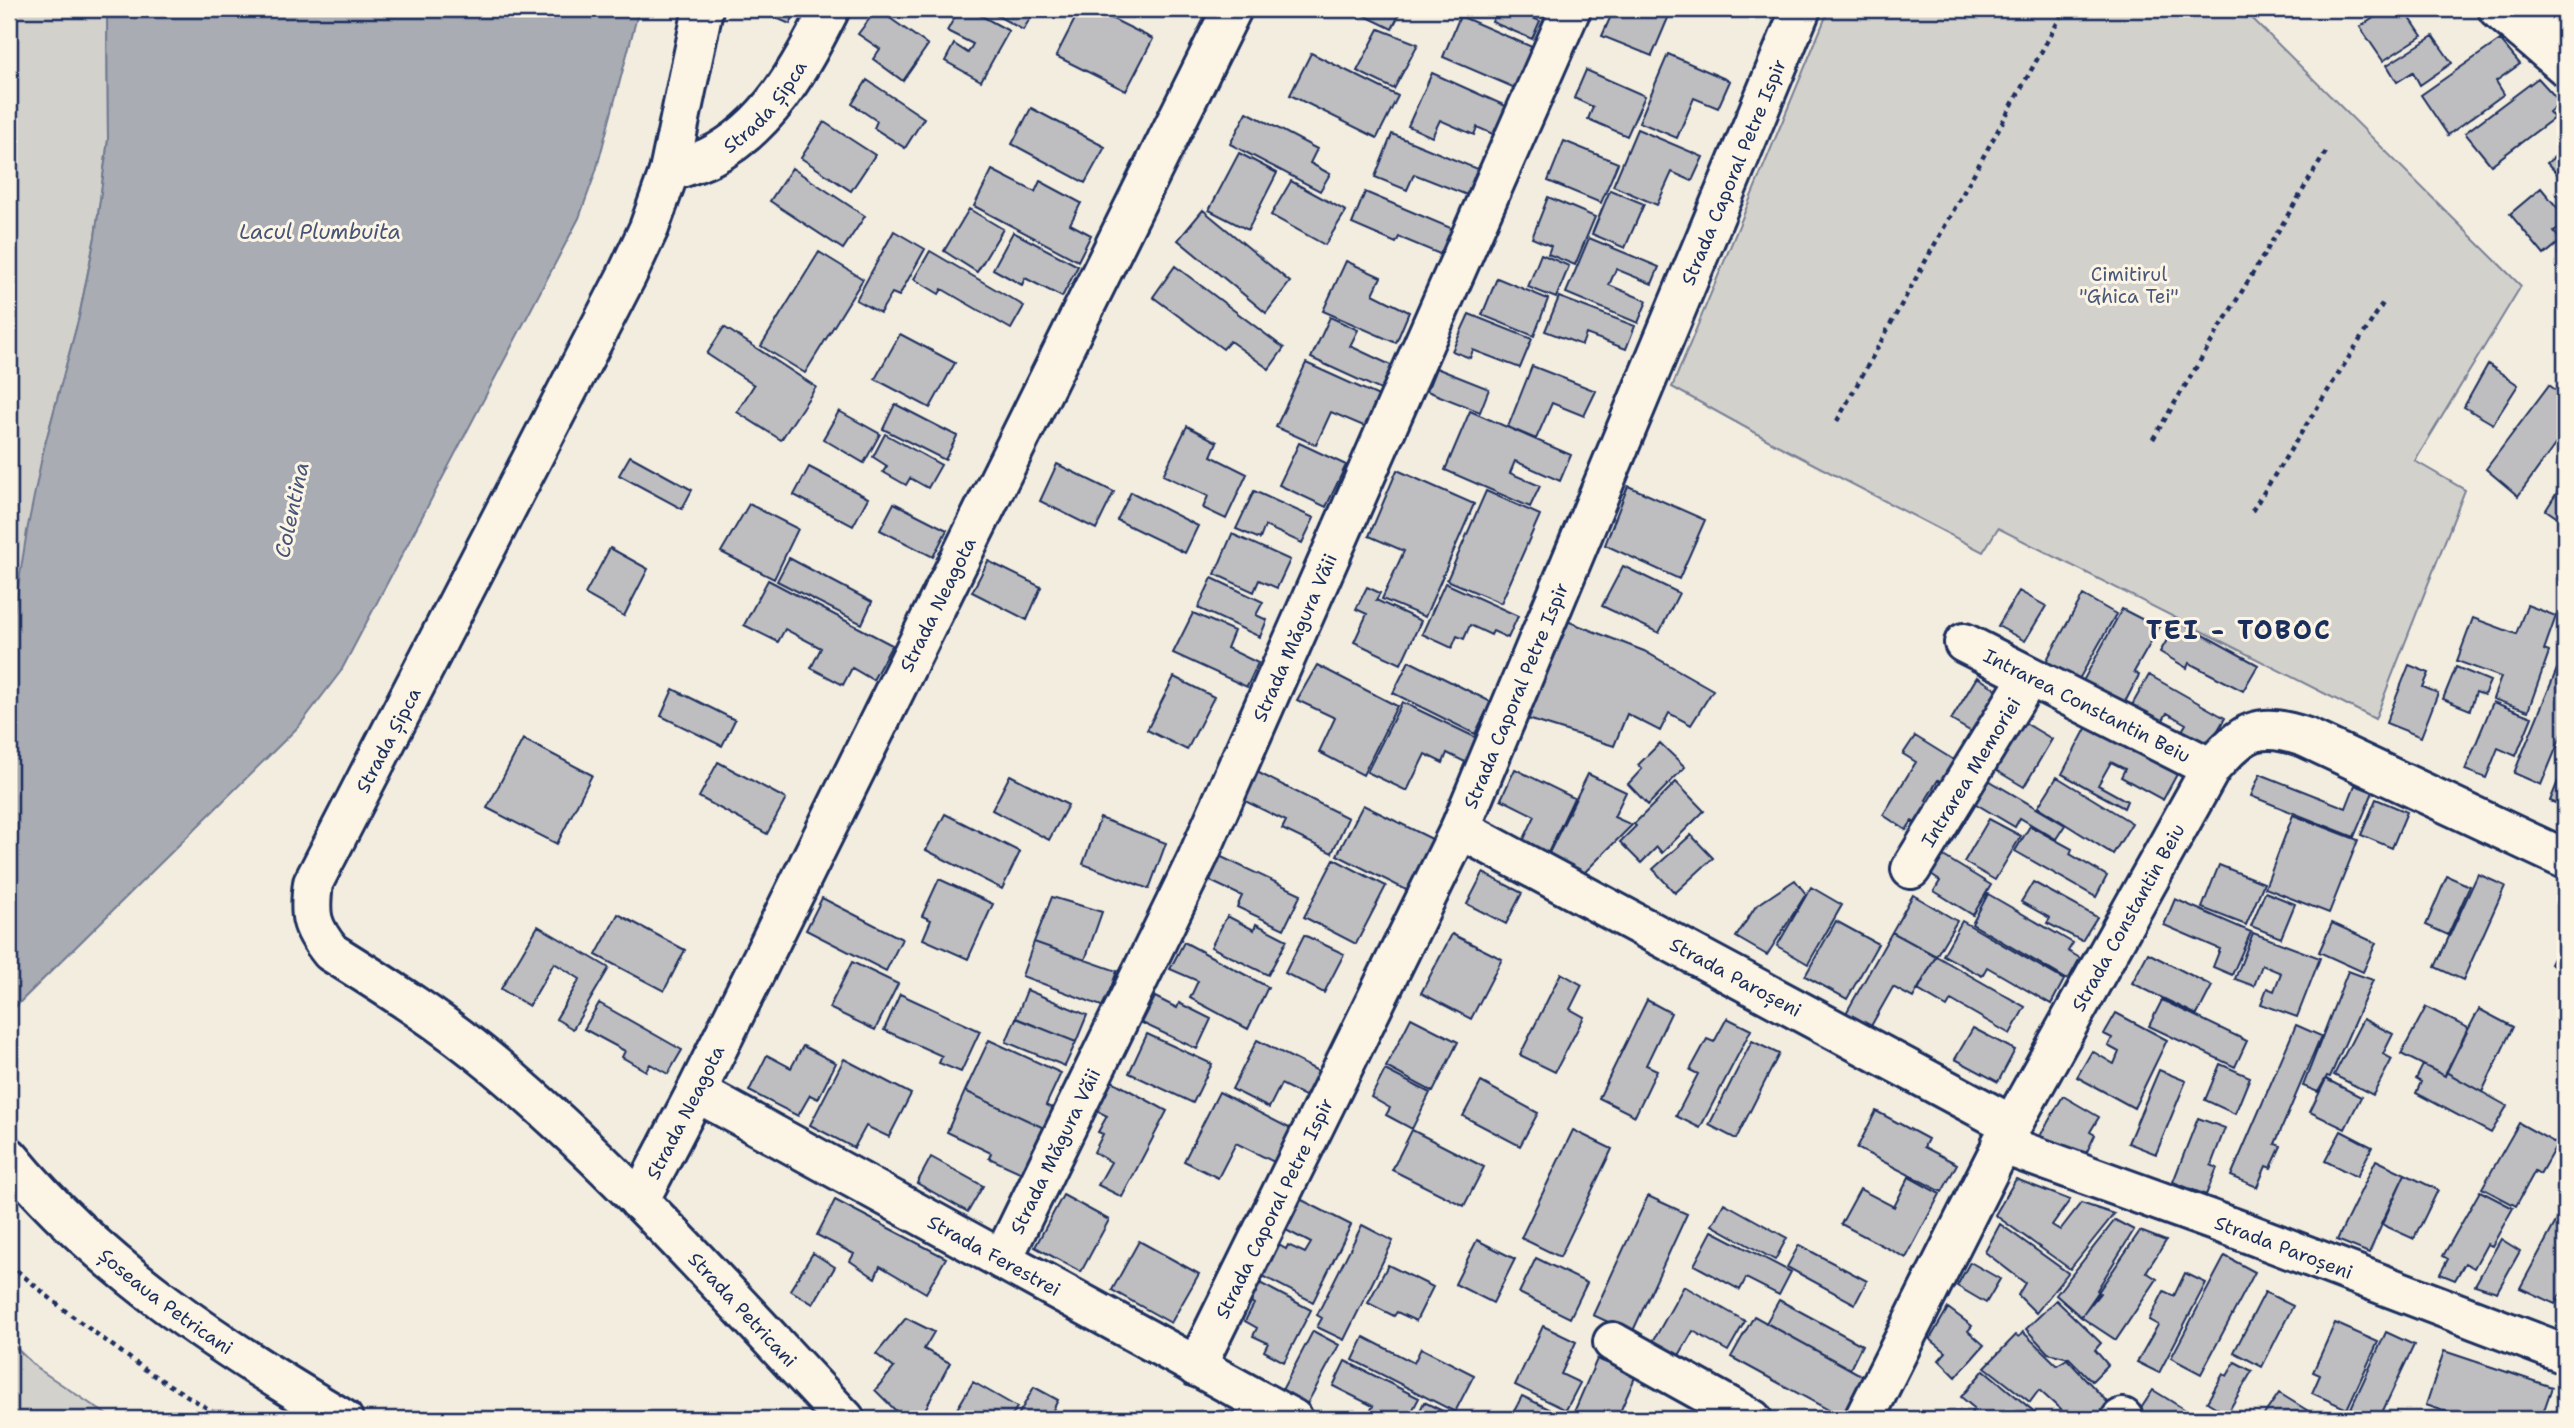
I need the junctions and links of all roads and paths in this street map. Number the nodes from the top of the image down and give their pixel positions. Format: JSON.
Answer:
{"nodes":[{"id":1,"x":703,"y":9,"type":"edge"},
{"id":2,"x":830,"y":9,"type":"edge"},
{"id":3,"x":1232,"y":9,"type":"edge"},
{"id":4,"x":1571,"y":9,"type":"edge"},
{"id":5,"x":1801,"y":9,"type":"edge"},
{"id":6,"x":2065,"y":9,"type":"edge"},
{"id":7,"x":2525,"y":16,"type":"edge"},
{"id":8,"x":2565,"y":66,"type":"edge"},
{"id":9,"x":2327,"y":150,"type":"dead end"},
{"id":10,"x":669,"y":173,"type":"junction"},
{"id":11,"x":2385,"y":300,"type":"dead end"},
{"id":12,"x":1837,"y":421,"type":"dead end"},
{"id":13,"x":2153,"y":439,"type":"dead end"},
{"id":14,"x":2252,"y":511,"type":"dead end"},
{"id":15,"x":1964,"y":643,"type":"dead end"},
{"id":16,"x":2029,"y":677,"type":"junction"},
{"id":17,"x":2211,"y":768,"type":"junction"},
{"id":18,"x":1460,"y":829,"type":"junction"},
{"id":19,"x":2565,"y":859,"type":"edge"},
{"id":20,"x":1911,"y":869,"type":"dead end"},
{"id":21,"x":696,"y":1092,"type":"junction"},
{"id":22,"x":2007,"y":1134,"type":"junction"},
{"id":23,"x":9,"y":1157,"type":"edge"},
{"id":24,"x":639,"y":1201,"type":"junction"},
{"id":25,"x":1002,"y":1260,"type":"junction"},
{"id":26,"x":9,"y":1264,"type":"edge"},
{"id":27,"x":1613,"y":1342,"type":"dead end"},
{"id":28,"x":2565,"y":1354,"type":"edge"},
{"id":29,"x":1196,"y":1367,"type":"junction"},
{"id":30,"x":225,"y":1419,"type":"edge"},
{"id":31,"x":343,"y":1419,"type":"edge"},
{"id":32,"x":845,"y":1419,"type":"edge"},
{"id":33,"x":1293,"y":1419,"type":"edge"},
{"id":34,"x":1752,"y":1419,"type":"edge"},
{"id":35,"x":1864,"y":1419,"type":"edge"}],
"edges":[{"from":1,"to":10,"type":"street","name":"Strada Șipca"},
{"from":2,"to":10,"type":"street","name":"Strada Șipca"},
{"from":3,"to":21,"type":"street","name":"Strada Neagota"},
{"from":4,"to":25,"type":"street","name":"Strada Măgura Văii"},
{"from":5,"to":18,"type":"street","name":"Strada Caporal Petre Ispir"},
{"from":6,"to":12,"type":"path"},
{"from":7,"to":8,"type":"street"},
{"from":9,"to":13,"type":"path"},
{"from":10,"to":24,"type":"street","name":"Strada Șipca"},
{"from":11,"to":14,"type":"path"},
{"from":15,"to":16,"type":"street","name":"Intrarea Constantin Beiu"},
{"from":16,"to":17,"type":"street","name":"Intrarea Constantin Beiu"},
{"from":16,"to":20,"type":"street","name":"Intrarea Memoriei"},
{"from":17,"to":19,"type":"street","name":"Strada Constantin Beiu"},
{"from":17,"to":22,"type":"street","name":"Strada Constantin Beiu"},
{"from":18,"to":22,"type":"street","name":"Strada Paroșeni"},
{"from":18,"to":29,"type":"street","name":"Strada Caporal Petre Ispir"},
{"from":21,"to":24,"type":"street","name":"Strada Neagota"},
{"from":21,"to":25,"type":"street","name":"Strada Ferestrei"},
{"from":22,"to":28,"type":"street","name":"Strada Paroșeni"},
{"from":22,"to":35,"type":"street","name":"Strada Constantin Beiu"},
{"from":23,"to":31,"type":"street","name":"Șoseaua Petricani"},
{"from":24,"to":32,"type":"street","name":"Strada Petricani"},
{"from":25,"to":29,"type":"street","name":"Strada Ferestrei"},
{"from":26,"to":30,"type":"path"},
{"from":27,"to":34,"type":"street"},
{"from":29,"to":33,"type":"street","name":"Strada Ferestrei"}]}
